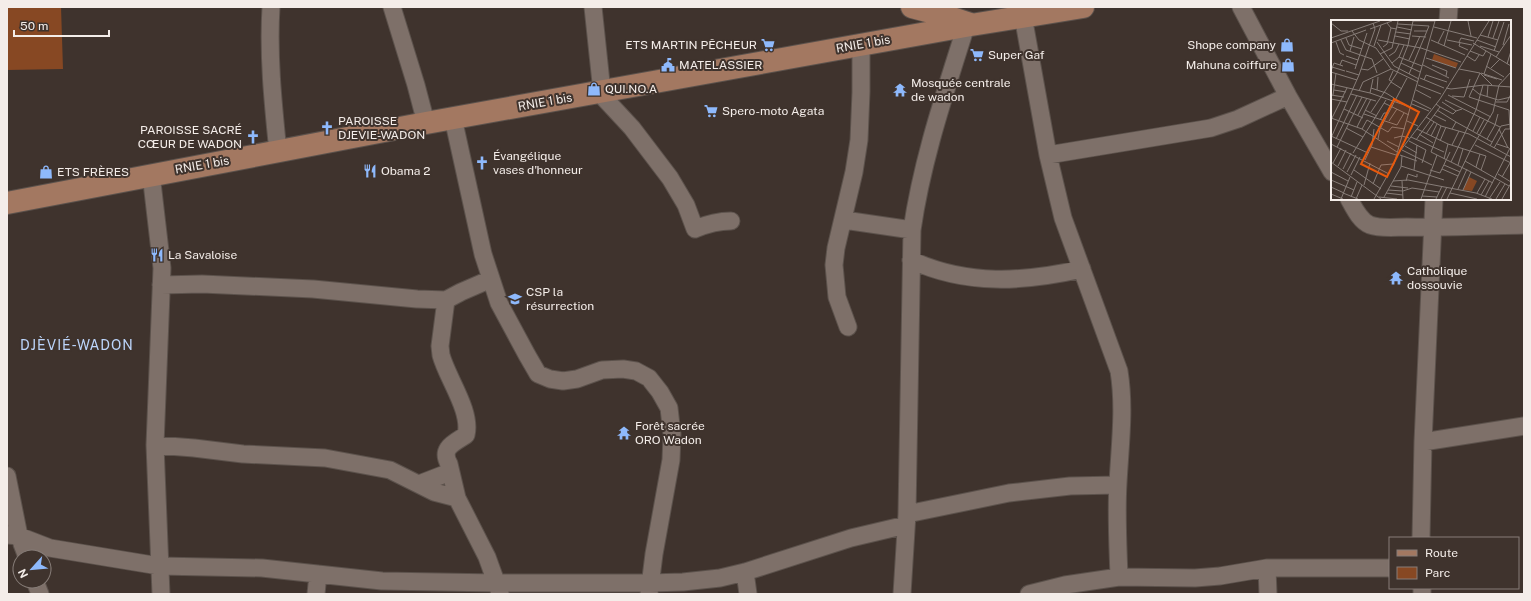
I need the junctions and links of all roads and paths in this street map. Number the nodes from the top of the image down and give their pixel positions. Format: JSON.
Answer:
{"nodes":[{"id":1,"x":271,"y":7,"type":"edge"},
{"id":2,"x":392,"y":7,"type":"edge"},
{"id":3,"x":593,"y":7,"type":"edge"},
{"id":4,"x":912,"y":7,"type":"edge"},
{"id":5,"x":1083,"y":7,"type":"edge"},
{"id":6,"x":1241,"y":7,"type":"edge"},
{"id":7,"x":1449,"y":7,"type":"edge"},
{"id":8,"x":1014,"y":11,"type":"edge"},
{"id":9,"x":1448,"y":20,"type":"edge"},
{"id":10,"x":968,"y":25,"type":"junction"},
{"id":11,"x":861,"y":45,"type":"junction"},
{"id":12,"x":602,"y":92,"type":"junction"},
{"id":13,"x":1288,"y":96,"type":"junction"},
{"id":14,"x":452,"y":118,"type":"junction"},
{"id":15,"x":426,"y":123,"type":"junction"},
{"id":16,"x":278,"y":152,"type":"junction"},
{"id":17,"x":1048,"y":155,"type":"junction"},
{"id":18,"x":1331,"y":170,"type":"edge"},
{"id":19,"x":151,"y":174,"type":"junction"},
{"id":20,"x":1350,"y":200,"type":"edge"},
{"id":21,"x":1434,"y":200,"type":"edge"},
{"id":22,"x":7,"y":203,"type":"edge"},
{"id":23,"x":844,"y":220,"type":"junction"},
{"id":24,"x":731,"y":221,"type":"dead end"},
{"id":25,"x":1524,"y":225,"type":"edge"},
{"id":26,"x":1432,"y":228,"type":"junction"},
{"id":27,"x":912,"y":230,"type":"junction"},
{"id":28,"x":911,"y":260,"type":"junction"},
{"id":29,"x":1082,"y":270,"type":"junction"},
{"id":30,"x":491,"y":279,"type":"junction"},
{"id":31,"x":161,"y":285,"type":"junction"},
{"id":32,"x":446,"y":300,"type":"junction"},
{"id":33,"x":848,"y":326,"type":"dead end"},
{"id":34,"x":1524,"y":426,"type":"edge"},
{"id":35,"x":1423,"y":442,"type":"junction"},
{"id":36,"x":155,"y":445,"type":"junction"},
{"id":37,"x":450,"y":472,"type":"junction"},
{"id":38,"x":7,"y":476,"type":"edge"},
{"id":39,"x":419,"y":484,"type":"junction"},
{"id":40,"x":1117,"y":485,"type":"junction"},
{"id":41,"x":457,"y":498,"type":"junction"},
{"id":42,"x":906,"y":520,"type":"junction"},
{"id":43,"x":13,"y":536,"type":"edge"},
{"id":44,"x":1422,"y":537,"type":"edge"},
{"id":45,"x":22,"y":549,"type":"edge"},
{"id":46,"x":159,"y":566,"type":"junction"},
{"id":47,"x":1267,"y":568,"type":"junction"},
{"id":48,"x":1389,"y":568,"type":"edge"},
{"id":49,"x":745,"y":572,"type":"junction"},
{"id":50,"x":318,"y":574,"type":"junction"},
{"id":51,"x":1119,"y":577,"type":"junction"},
{"id":52,"x":720,"y":578,"type":"junction"},
{"id":53,"x":499,"y":589,"type":"edge"},
{"id":54,"x":650,"y":589,"type":"edge"},
{"id":55,"x":161,"y":594,"type":"edge"},
{"id":56,"x":316,"y":594,"type":"edge"},
{"id":57,"x":708,"y":594,"type":"edge"},
{"id":58,"x":748,"y":594,"type":"edge"},
{"id":59,"x":902,"y":594,"type":"edge"},
{"id":60,"x":1029,"y":594,"type":"edge"},
{"id":61,"x":1268,"y":594,"type":"edge"}],
"edges":[{"from":1,"to":16,"type":"street"},
{"from":2,"to":15,"type":"street"},
{"from":3,"to":12,"type":"street"},
{"from":4,"to":10,"type":"main road"},
{"from":5,"to":8,"type":"main road","name":"RNIE 1 bis"},
{"from":6,"to":13,"type":"street"},
{"from":7,"to":9,"type":"street"},
{"from":8,"to":10,"type":"main road","name":"RNIE 1 bis"},
{"from":8,"to":17,"type":"street"},
{"from":10,"to":11,"type":"main road","name":"RNIE 1 bis"},
{"from":10,"to":27,"type":"street"},
{"from":11,"to":12,"type":"main road","name":"RNIE 1 bis"},
{"from":11,"to":23,"type":"street"},
{"from":12,"to":14,"type":"main road","name":"RNIE 1 bis"},
{"from":12,"to":24,"type":"street"},
{"from":13,"to":17,"type":"street"},
{"from":13,"to":18,"type":"street"},
{"from":14,"to":15,"type":"main road","name":"RNIE 1 bis"},
{"from":14,"to":30,"type":"street"},
{"from":15,"to":16,"type":"main road","name":"RNIE 1 bis"},
{"from":16,"to":19,"type":"main road","name":"RNIE 1 bis"},
{"from":17,"to":29,"type":"street"},
{"from":19,"to":22,"type":"main road","name":"RNIE 1 bis"},
{"from":19,"to":31,"type":"street"},
{"from":20,"to":26,"type":"street"},
{"from":21,"to":26,"type":"street"},
{"from":23,"to":27,"type":"street"},
{"from":23,"to":33,"type":"street"},
{"from":25,"to":26,"type":"street"},
{"from":26,"to":35,"type":"street"},
{"from":27,"to":28,"type":"street"},
{"from":28,"to":29,"type":"street"},
{"from":28,"to":42,"type":"street"},
{"from":29,"to":40,"type":"street"},
{"from":30,"to":32,"type":"street"},
{"from":30,"to":54,"type":"street"},
{"from":31,"to":32,"type":"street"},
{"from":31,"to":36,"type":"street"},
{"from":32,"to":37,"type":"street"},
{"from":34,"to":35,"type":"street"},
{"from":35,"to":44,"type":"street"},
{"from":36,"to":39,"type":"street"},
{"from":36,"to":46,"type":"street"},
{"from":37,"to":39,"type":"street"},
{"from":37,"to":41,"type":"street"},
{"from":38,"to":43,"type":"street"},
{"from":39,"to":41,"type":"street"},
{"from":40,"to":42,"type":"street"},
{"from":40,"to":51,"type":"street"},
{"from":41,"to":53,"type":"street"},
{"from":42,"to":49,"type":"street"},
{"from":42,"to":59,"type":"street"},
{"from":43,"to":45,"type":"street"},
{"from":43,"to":46,"type":"street"},
{"from":46,"to":50,"type":"street"},
{"from":46,"to":55,"type":"street"},
{"from":47,"to":48,"type":"street"},
{"from":47,"to":51,"type":"street"},
{"from":47,"to":61,"type":"street"},
{"from":49,"to":52,"type":"street"},
{"from":49,"to":58,"type":"street"},
{"from":50,"to":53,"type":"street"},
{"from":50,"to":56,"type":"street"},
{"from":51,"to":60,"type":"street"},
{"from":52,"to":54,"type":"street"},
{"from":52,"to":57,"type":"street"},
{"from":53,"to":54,"type":"street"}]}
